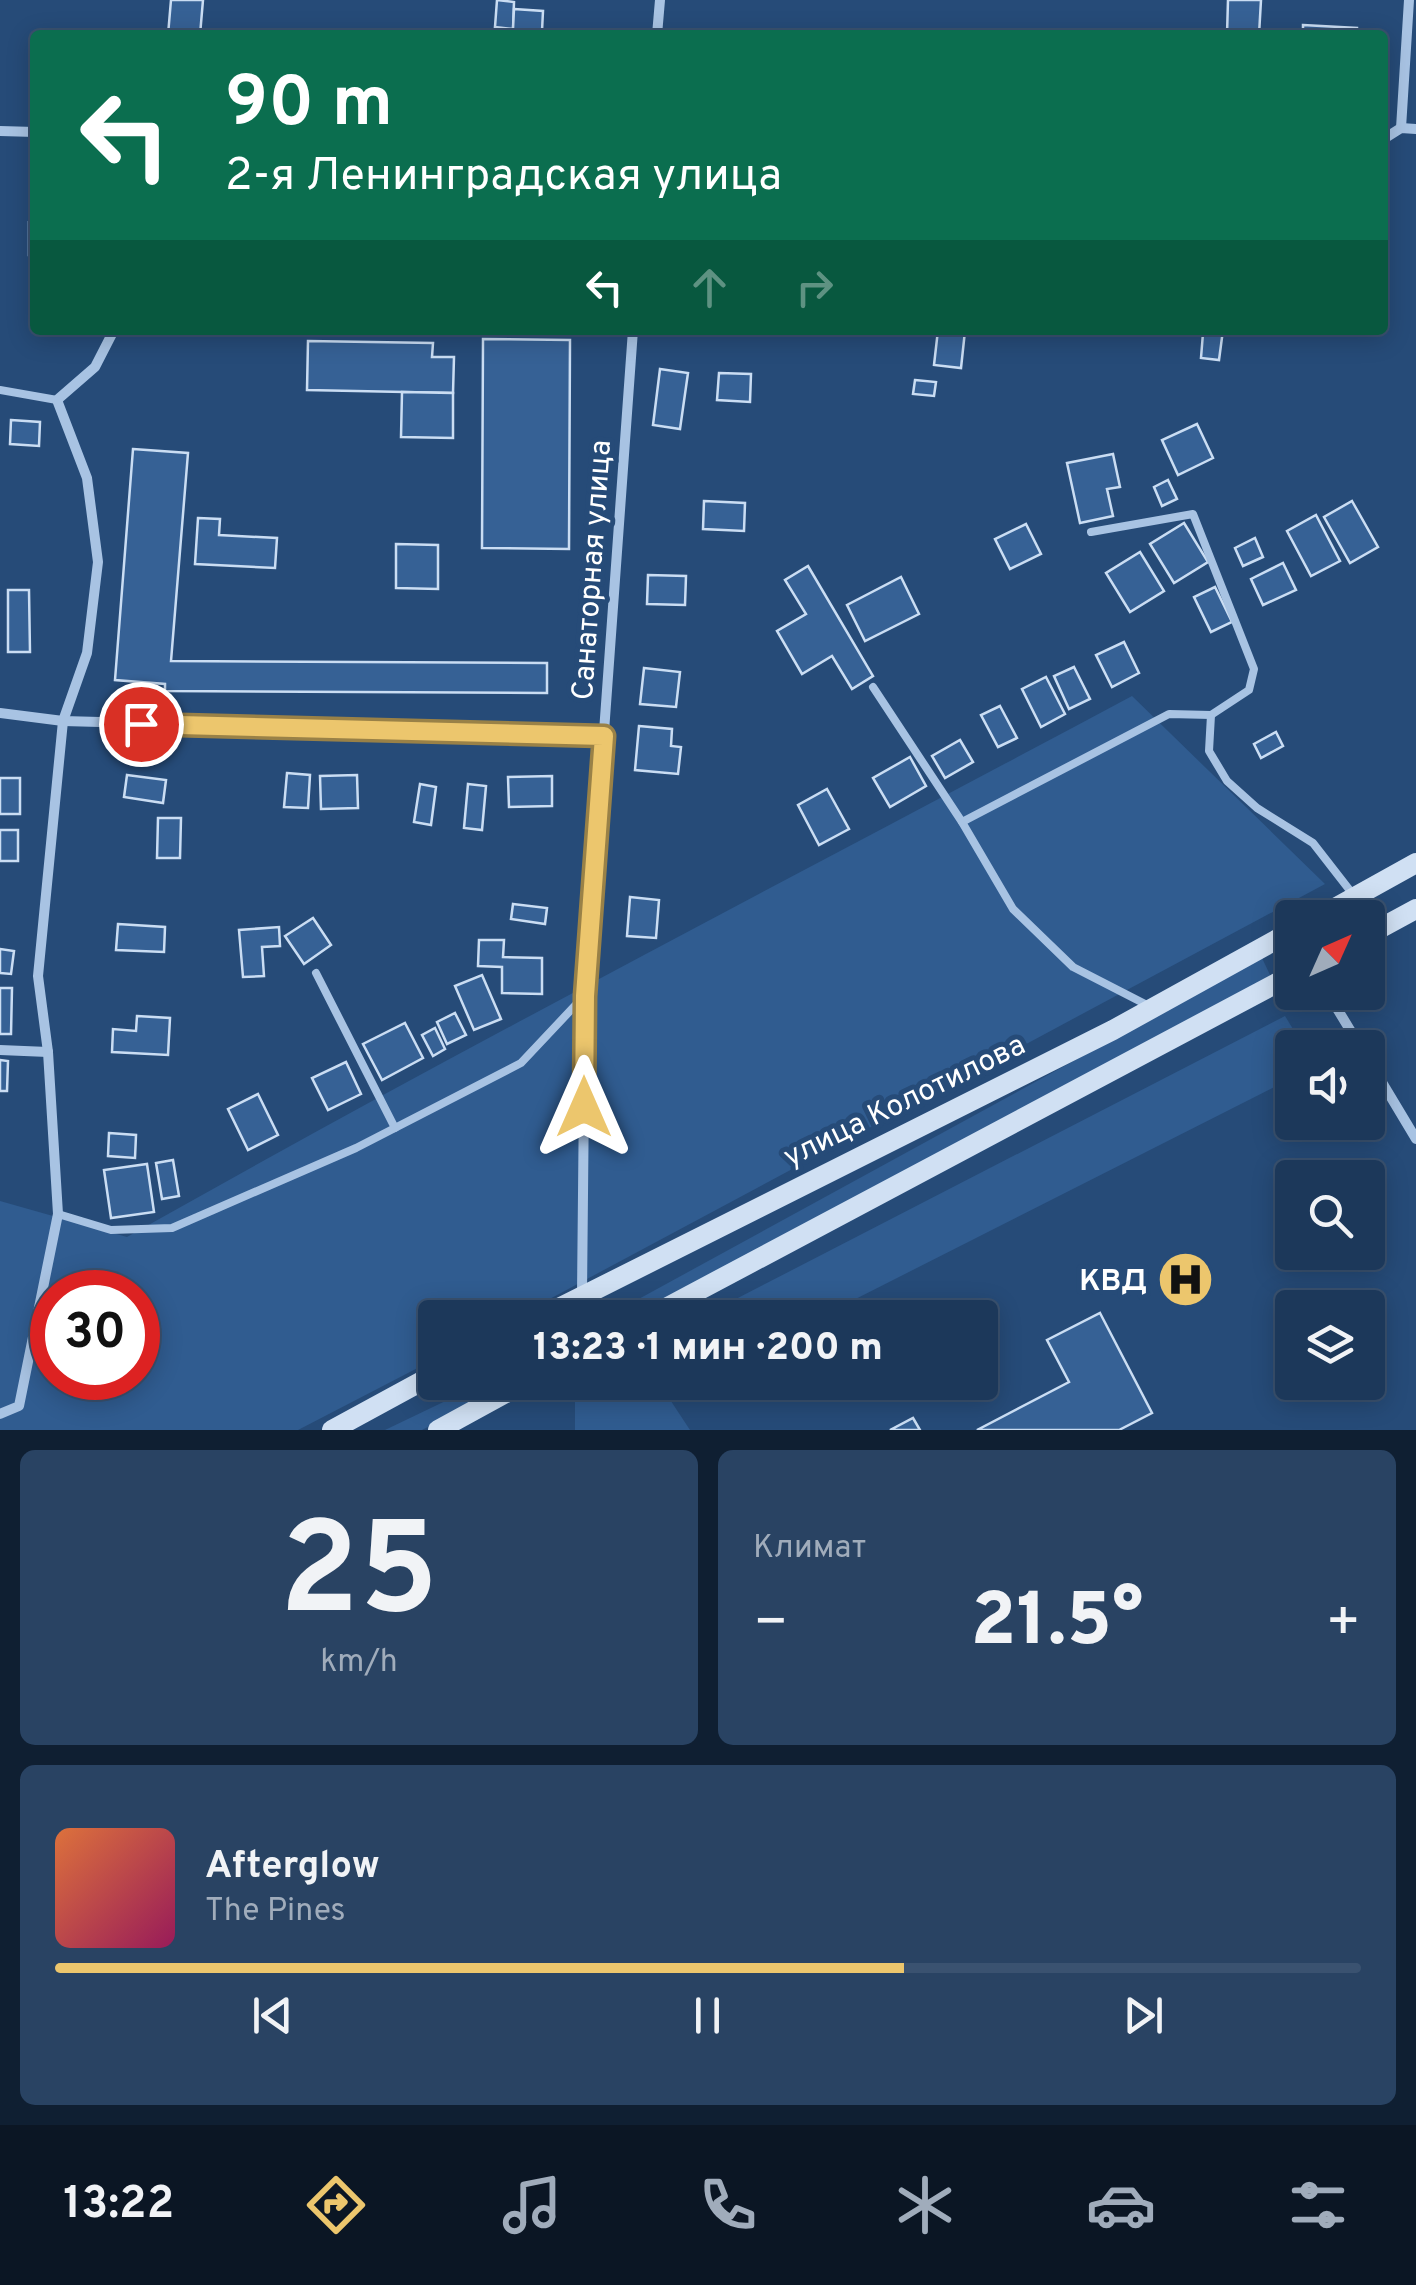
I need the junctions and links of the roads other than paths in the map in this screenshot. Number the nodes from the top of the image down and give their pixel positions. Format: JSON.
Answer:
{"nodes":[{"id":1,"x":660,"y":0,"type":"edge"},
{"id":2,"x":1408,"y":0,"type":"edge"},
{"id":3,"x":657,"y":30,"type":"edge"},
{"id":4,"x":1401,"y":128,"type":"junction"},
{"id":5,"x":1416,"y":128,"type":"edge"},
{"id":6,"x":0,"y":131,"type":"edge"},
{"id":7,"x":30,"y":132,"type":"edge"},
{"id":8,"x":1388,"y":136,"type":"edge"},
{"id":9,"x":111,"y":335,"type":"edge"},
{"id":10,"x":633,"y":335,"type":"edge"},
{"id":11,"x":0,"y":390,"type":"edge"},
{"id":12,"x":57,"y":400,"type":"junction"},
{"id":13,"x":1091,"y":532,"type":"dead end"},
{"id":14,"x":874,"y":687,"type":"dead end"},
{"id":15,"x":0,"y":712,"type":"edge"},
{"id":16,"x":1211,"y":715,"type":"junction"},
{"id":17,"x":64,"y":722,"type":"junction"},
{"id":18,"x":604,"y":736,"type":"junction"},
{"id":19,"x":962,"y":822,"type":"junction"},
{"id":20,"x":1416,"y":863,"type":"edge"},
{"id":21,"x":1355,"y":897,"type":"junction"},
{"id":22,"x":1350,"y":900,"type":"edge"},
{"id":23,"x":1416,"y":909,"type":"edge"},
{"id":24,"x":1385,"y":925,"type":"edge"},
{"id":25,"x":1275,"y":940,"type":"edge"},
{"id":26,"x":316,"y":973,"type":"dead end"},
{"id":27,"x":1275,"y":983,"type":"edge"},
{"id":28,"x":585,"y":996,"type":"junction"},
{"id":29,"x":1154,"y":1008,"type":"junction"},
{"id":30,"x":0,"y":1050,"type":"edge"},
{"id":31,"x":48,"y":1052,"type":"junction"},
{"id":32,"x":1385,"y":1087,"type":"edge"},
{"id":33,"x":395,"y":1128,"type":"junction"},
{"id":34,"x":1416,"y":1139,"type":"edge"},
{"id":35,"x":58,"y":1214,"type":"junction"},
{"id":36,"x":582,"y":1294,"type":"junction"},
{"id":37,"x":571,"y":1300,"type":"edge"},
{"id":38,"x":681,"y":1300,"type":"edge"},
{"id":39,"x":418,"y":1383,"type":"edge"},
{"id":40,"x":493,"y":1400,"type":"edge"},
{"id":41,"x":0,"y":1414,"type":"edge"},
{"id":42,"x":332,"y":1430,"type":"edge"},
{"id":43,"x":438,"y":1430,"type":"edge"}],
"edges":[{"from":1,"to":3,"type":"street"},
{"from":2,"to":4,"type":"street"},
{"from":4,"to":5,"type":"street"},
{"from":4,"to":8,"type":"street"},
{"from":6,"to":7,"type":"street"},
{"from":9,"to":12,"type":"street"},
{"from":10,"to":18,"type":"street","name":"Санаторная улица"},
{"from":11,"to":12,"type":"lane"},
{"from":12,"to":17,"type":"street"},
{"from":13,"to":16,"type":"lane"},
{"from":14,"to":19,"type":"lane"},
{"from":15,"to":17,"type":"street"},
{"from":16,"to":19,"type":"lane"},
{"from":16,"to":21,"type":"lane"},
{"from":17,"to":18,"type":"street"},
{"from":17,"to":31,"type":"street"},
{"from":18,"to":28,"type":"street","name":"Санаторная улица"},
{"from":19,"to":29,"type":"lane"},
{"from":20,"to":21,"type":"main road"},
{"from":21,"to":22,"type":"main road"},
{"from":23,"to":24,"type":"main road"},
{"from":25,"to":29,"type":"main road","name":"улица Колотилова"},
{"from":26,"to":33,"type":"lane"},
{"from":27,"to":38,"type":"main road"},
{"from":28,"to":33,"type":"lane"},
{"from":28,"to":36,"type":"street","name":"Санаторная улица"},
{"from":29,"to":36,"type":"main road","name":"улица Колотилова"},
{"from":30,"to":31,"type":"street"},
{"from":31,"to":35,"type":"street"},
{"from":32,"to":34,"type":"street"},
{"from":33,"to":35,"type":"lane"},
{"from":35,"to":41,"type":"street"},
{"from":36,"to":37,"type":"main road","name":"улица Колотилова"},
{"from":39,"to":42,"type":"main road"},
{"from":40,"to":43,"type":"main road"}]}
